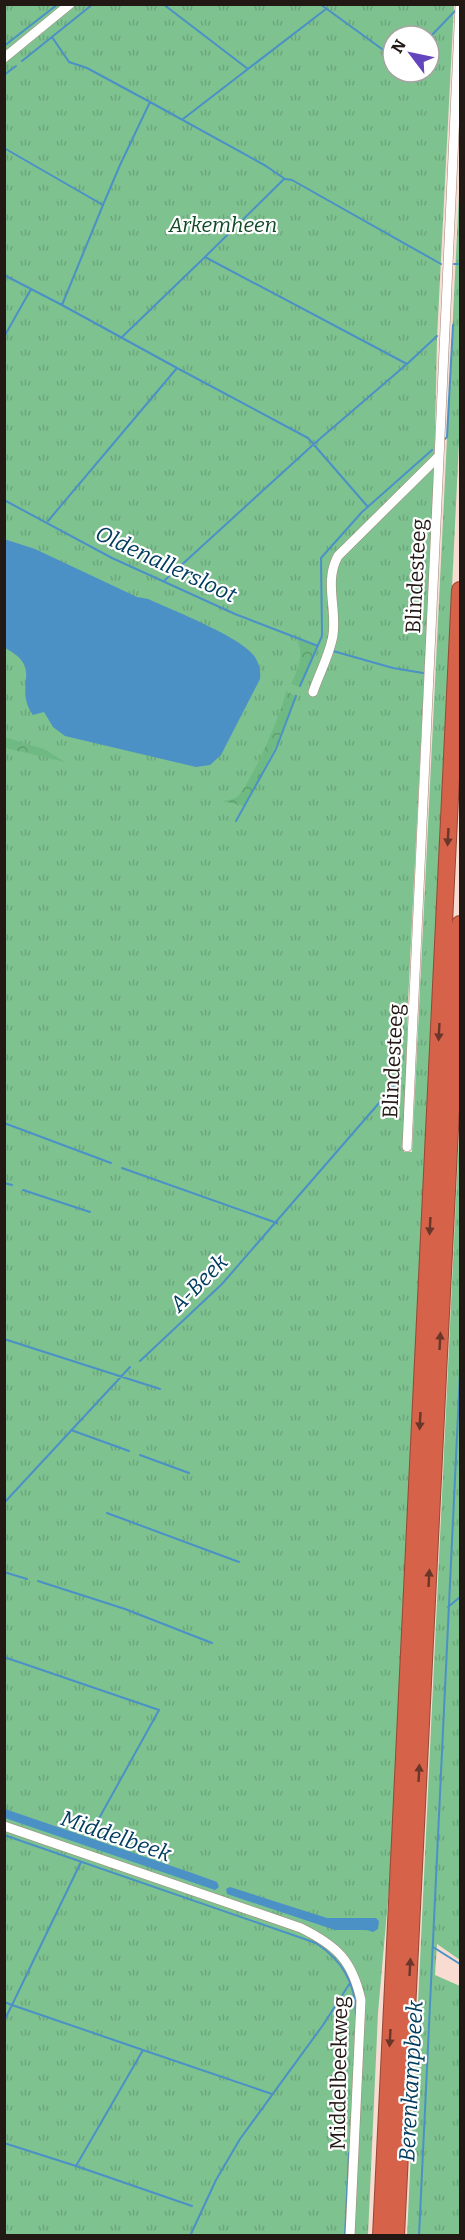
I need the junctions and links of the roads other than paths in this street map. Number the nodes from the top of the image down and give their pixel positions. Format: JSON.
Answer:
{"nodes":[{"id":1,"x":70,"y":4,"type":"edge"},
{"id":2,"x":460,"y":6,"type":"edge"},
{"id":3,"x":4,"y":58,"type":"edge"},
{"id":4,"x":439,"y":456,"type":"junction"},
{"id":5,"x":460,"y":590,"type":"edge"},
{"id":6,"x":313,"y":692,"type":"dead end"},
{"id":7,"x":460,"y":924,"type":"edge"},
{"id":8,"x":407,"y":1147,"type":"dead end"},
{"id":9,"x":4,"y":1826,"type":"edge"},
{"id":10,"x":382,"y":2199,"type":"junction"},
{"id":11,"x":350,"y":2235,"type":"edge"},
{"id":12,"x":372,"y":2235,"type":"edge"},
{"id":13,"x":381,"y":2235,"type":"edge"},
{"id":14,"x":396,"y":2235,"type":"edge"}],
"edges":[{"from":1,"to":3,"type":"street"},
{"from":2,"to":4,"type":"street","name":"Blindesteeg"},
{"from":4,"to":6,"type":"street"},
{"from":4,"to":8,"type":"street","name":"Blindesteeg"},
{"from":5,"to":10,"type":"highway","one_way":true},
{"from":14,"to":7,"type":"highway","one_way":true},
{"from":9,"to":11,"type":"street","name":"Middelbeekweg"},
{"from":10,"to":12,"type":"highway"},
{"from":10,"to":13,"type":"highway"}]}
